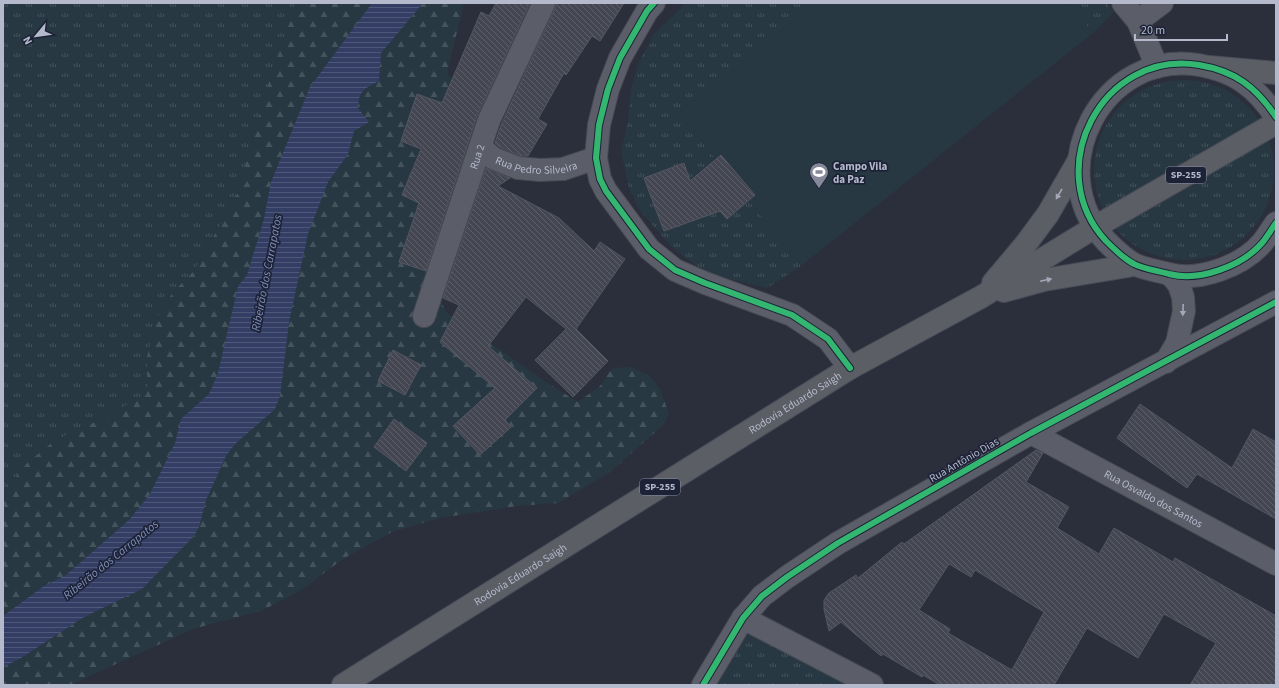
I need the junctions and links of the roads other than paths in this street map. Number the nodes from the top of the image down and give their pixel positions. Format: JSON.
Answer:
{"nodes":[{"id":1,"x":544,"y":3,"type":"edge"},
{"id":2,"x":654,"y":3,"type":"edge"},
{"id":3,"x":1123,"y":3,"type":"edge"},
{"id":4,"x":1162,"y":3,"type":"edge"},
{"id":5,"x":1138,"y":21,"type":"junction"},
{"id":6,"x":1157,"y":67,"type":"junction"},
{"id":7,"x":1209,"y":67,"type":"junction"},
{"id":8,"x":1276,"y":73,"type":"edge"},
{"id":9,"x":1276,"y":117,"type":"edge"},
{"id":10,"x":1276,"y":123,"type":"edge"},
{"id":11,"x":480,"y":147,"type":"junction"},
{"id":12,"x":596,"y":158,"type":"junction"},
{"id":13,"x":1079,"y":160,"type":"junction"},
{"id":14,"x":1276,"y":223,"type":"edge"},
{"id":15,"x":1095,"y":227,"type":"junction"},
{"id":16,"x":1269,"y":247,"type":"edge"},
{"id":17,"x":1134,"y":265,"type":"junction"},
{"id":18,"x":1170,"y":275,"type":"junction"},
{"id":19,"x":981,"y":297,"type":"junction"},
{"id":20,"x":1276,"y":302,"type":"edge"},
{"id":21,"x":424,"y":316,"type":"dead end"},
{"id":22,"x":1166,"y":362,"type":"junction"},
{"id":23,"x":850,"y":368,"type":"junction"},
{"id":24,"x":1031,"y":433,"type":"junction"},
{"id":25,"x":1276,"y":564,"type":"edge"},
{"id":26,"x":743,"y":618,"type":"junction"},
{"id":27,"x":343,"y":685,"type":"edge"},
{"id":28,"x":703,"y":685,"type":"edge"},
{"id":29,"x":872,"y":685,"type":"edge"}],
"edges":[{"from":1,"to":11,"type":"street","name":"Rua 2"},
{"from":2,"to":12,"type":"street"},
{"from":3,"to":5,"type":"street"},
{"from":4,"to":5,"type":"street"},
{"from":5,"to":6,"type":"street"},
{"from":6,"to":7,"type":"street"},
{"from":6,"to":13,"type":"street"},
{"from":7,"to":8,"type":"highway"},
{"from":7,"to":9,"type":"street"},
{"from":10,"to":15,"type":"highway","name":"Rodovia Eduardo Saigh","number":"SP-255"},
{"from":11,"to":12,"type":"street","name":"Rua Pedro Silveira"},
{"from":11,"to":21,"type":"street","name":"Rua 2"},
{"from":12,"to":23,"type":"street"},
{"from":13,"to":15,"type":"street"},
{"from":13,"to":19,"type":"highway","one_way":true},
{"from":14,"to":16,"type":"street"},
{"from":15,"to":17,"type":"street"},
{"from":15,"to":19,"type":"highway","name":"Rodovia Eduardo Saigh","number":"SP-255"},
{"from":16,"to":18,"type":"street"},
{"from":17,"to":18,"type":"street"},
{"from":19,"to":17,"type":"highway","one_way":true},
{"from":18,"to":22,"type":"street","one_way":true},
{"from":19,"to":23,"type":"highway","name":"Rodovia Eduardo Saigh","number":"SP-255"},
{"from":20,"to":22,"type":"street","name":"Rua Antônio Dias"},
{"from":22,"to":24,"type":"street","name":"Rua Antônio Dias"},
{"from":23,"to":27,"type":"highway","name":"Rodovia Eduardo Saigh","number":"SP-255"},
{"from":24,"to":25,"type":"street","name":"Rua Osvaldo dos Santos"},
{"from":24,"to":26,"type":"street","name":"Rua Antônio Dias"},
{"from":26,"to":28,"type":"street","name":"Rua Antônio Dias"},
{"from":26,"to":29,"type":"street"}]}
